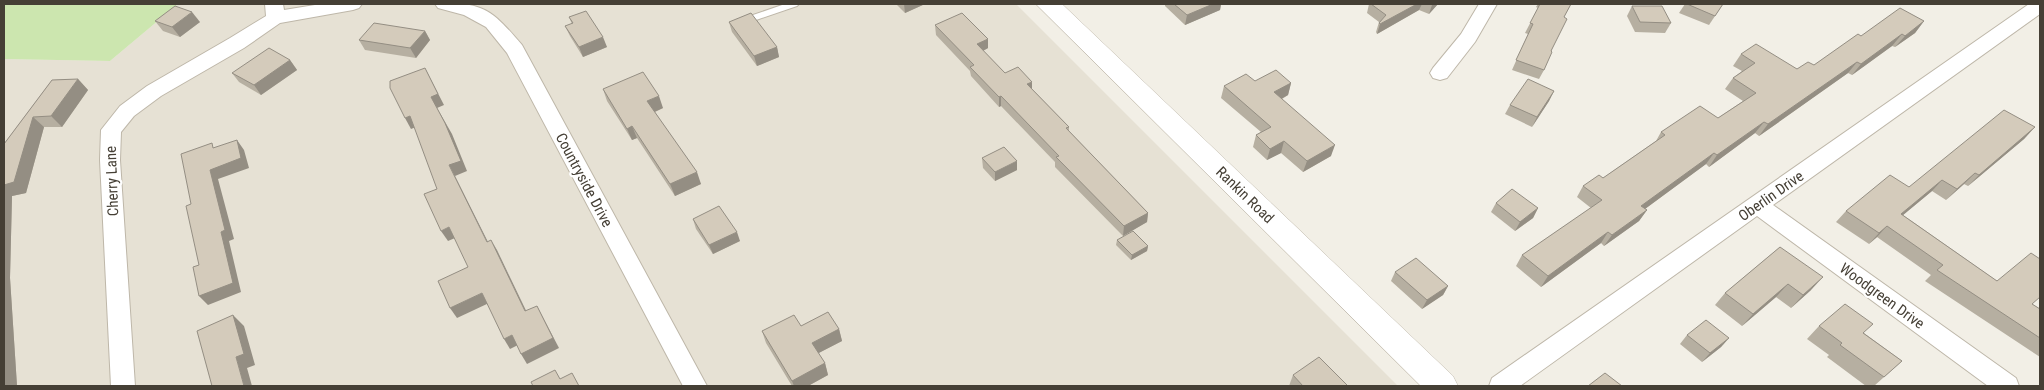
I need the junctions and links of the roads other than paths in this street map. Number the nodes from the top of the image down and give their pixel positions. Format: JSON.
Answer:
{"nodes":[{"id":1,"x":353,"y":4,"type":"edge"},
{"id":2,"x":444,"y":4,"type":"edge"},
{"id":3,"x":794,"y":4,"type":"edge"},
{"id":4,"x":1048,"y":4,"type":"edge"},
{"id":5,"x":1488,"y":4,"type":"edge"},
{"id":6,"x":2032,"y":9,"type":"edge"},
{"id":7,"x":275,"y":11,"type":"edge"},
{"id":8,"x":756,"y":17,"type":"edge"},
{"id":9,"x":1440,"y":72,"type":"dead end"},
{"id":10,"x":1757,"y":205,"type":"junction"},
{"id":11,"x":123,"y":386,"type":"edge"},
{"id":12,"x":695,"y":386,"type":"edge"},
{"id":13,"x":1442,"y":386,"type":"edge"},
{"id":14,"x":1501,"y":386,"type":"edge"},
{"id":15,"x":2007,"y":386,"type":"edge"}],
"edges":[{"from":1,"to":7,"type":"street"},
{"from":2,"to":12,"type":"street","name":"Countryside Drive"},
{"from":3,"to":8,"type":"lane"},
{"from":4,"to":13,"type":"street","name":"Rankin Road"},
{"from":5,"to":9,"type":"street"},
{"from":6,"to":10,"type":"street","name":"Oberlin Drive"},
{"from":7,"to":11,"type":"street","name":"Cherry Lane"},
{"from":10,"to":14,"type":"street","name":"Oberlin Drive"},
{"from":10,"to":15,"type":"street","name":"Woodgreen Drive"}]}
